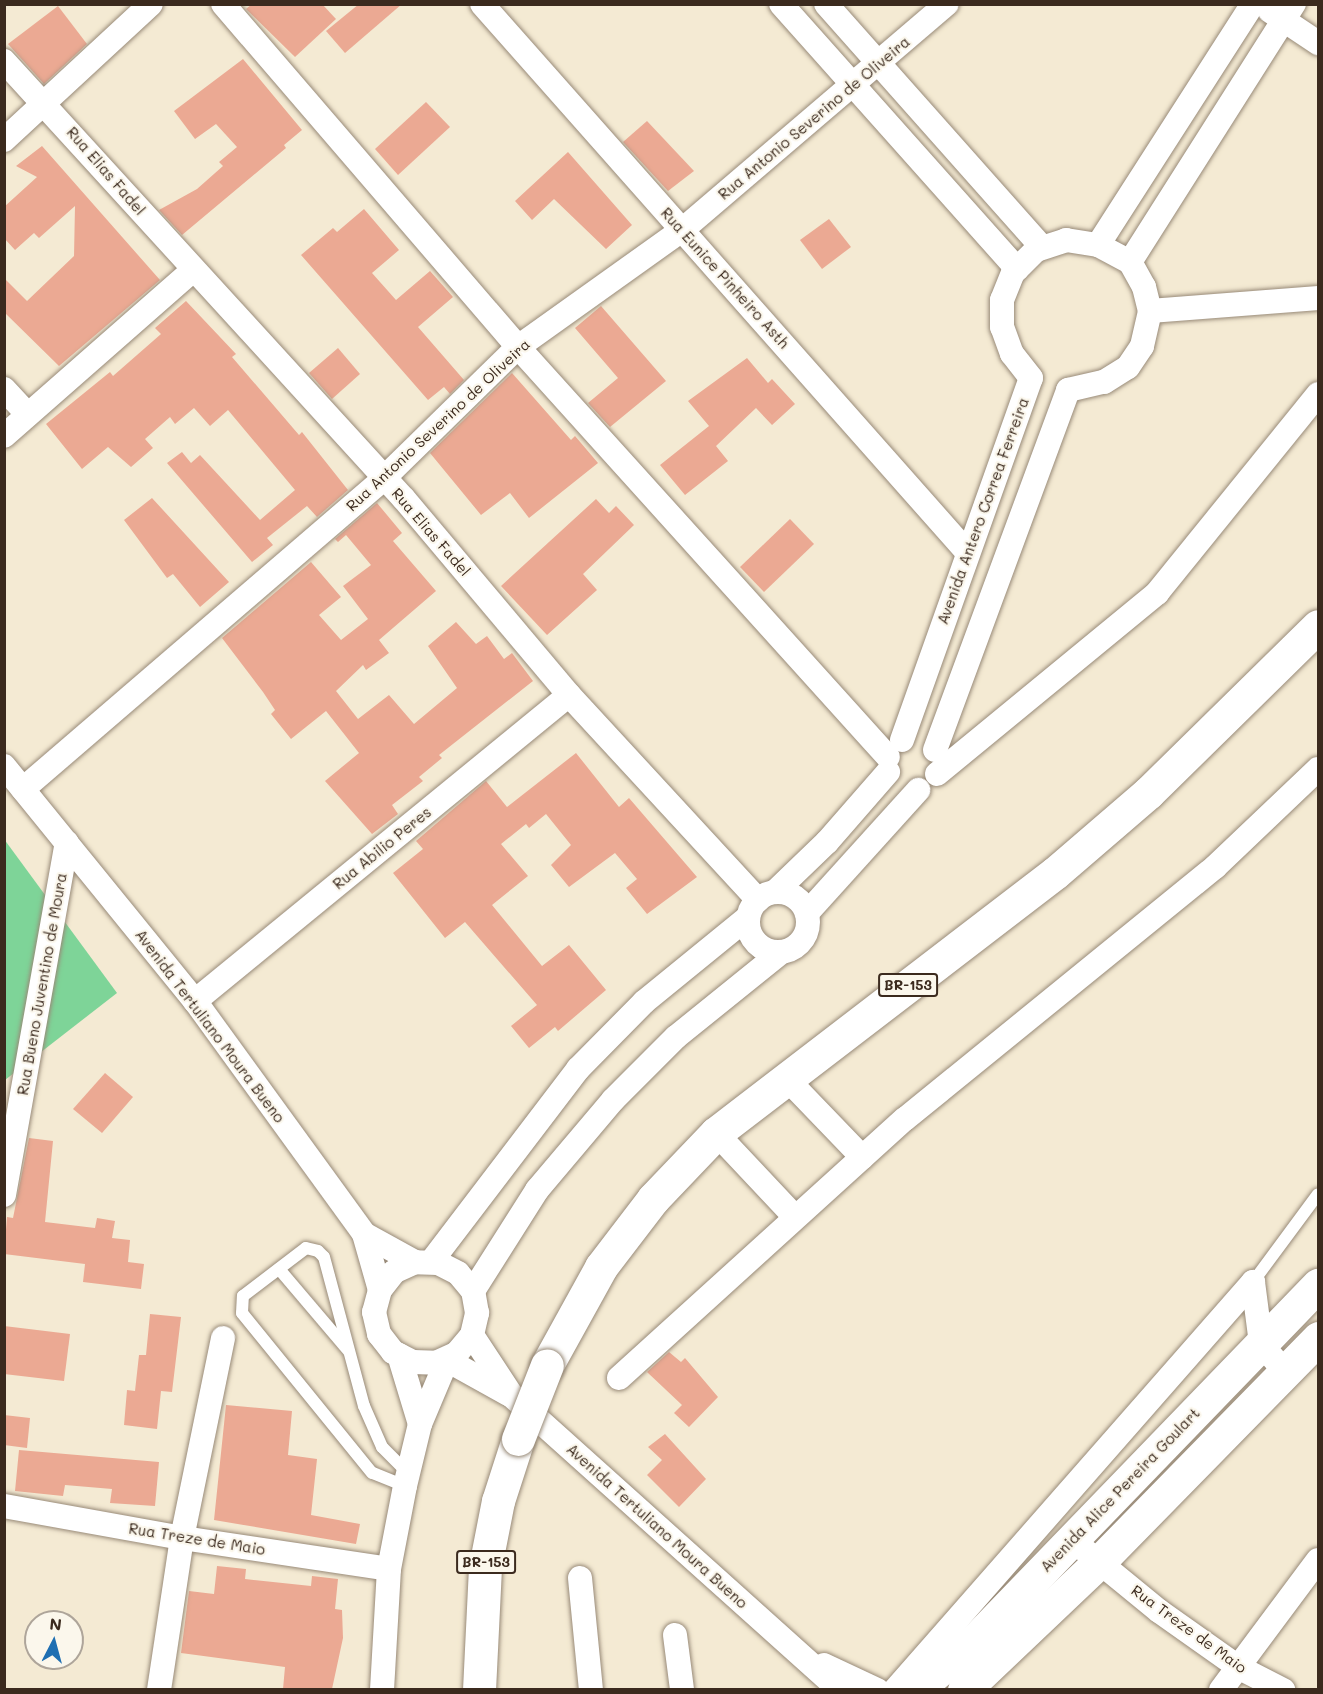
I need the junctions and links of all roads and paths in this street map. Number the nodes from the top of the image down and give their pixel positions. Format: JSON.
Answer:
{"nodes":[{"id":1,"x":151,"y":4,"type":"edge"},
{"id":2,"x":223,"y":4,"type":"edge"},
{"id":3,"x":482,"y":4,"type":"edge"},
{"id":4,"x":780,"y":4,"type":"edge"},
{"id":5,"x":826,"y":4,"type":"edge"},
{"id":6,"x":947,"y":4,"type":"edge"},
{"id":7,"x":1253,"y":4,"type":"edge"},
{"id":8,"x":1259,"y":4,"type":"edge"},
{"id":9,"x":1289,"y":12,"type":"edge"},
{"id":10,"x":1318,"y":43,"type":"edge"},
{"id":11,"x":4,"y":61,"type":"edge"},
{"id":12,"x":880,"y":63,"type":"junction"},
{"id":13,"x":853,"y":84,"type":"junction"},
{"id":14,"x":40,"y":103,"type":"junction"},
{"id":15,"x":4,"y":140,"type":"edge"},
{"id":16,"x":682,"y":230,"type":"junction"},
{"id":17,"x":1098,"y":245,"type":"junction"},
{"id":18,"x":1042,"y":247,"type":"junction"},
{"id":19,"x":1131,"y":262,"type":"junction"},
{"id":20,"x":1017,"y":269,"type":"junction"},
{"id":21,"x":193,"y":270,"type":"junction"},
{"id":22,"x":1318,"y":298,"type":"edge"},
{"id":23,"x":1150,"y":311,"type":"junction"},
{"id":24,"x":518,"y":347,"type":"junction"},
{"id":25,"x":1031,"y":378,"type":"junction"},
{"id":26,"x":4,"y":389,"type":"edge"},
{"id":27,"x":1068,"y":390,"type":"junction"},
{"id":28,"x":1318,"y":394,"type":"edge"},
{"id":29,"x":28,"y":415,"type":"junction"},
{"id":30,"x":4,"y":436,"type":"edge"},
{"id":31,"x":384,"y":478,"type":"junction"},
{"id":32,"x":967,"y":552,"type":"junction"},
{"id":33,"x":1318,"y":626,"type":"edge"},
{"id":34,"x":569,"y":695,"type":"junction"},
{"id":35,"x":935,"y":750,"type":"junction"},
{"id":36,"x":893,"y":756,"type":"junction"},
{"id":37,"x":4,"y":766,"type":"edge"},
{"id":38,"x":1318,"y":769,"type":"edge"},
{"id":39,"x":937,"y":774,"type":"junction"},
{"id":40,"x":23,"y":789,"type":"junction"},
{"id":41,"x":918,"y":790,"type":"junction"},
{"id":42,"x":67,"y":843,"type":"junction"},
{"id":43,"x":760,"y":903,"type":"junction"},
{"id":44,"x":807,"y":913,"type":"junction"},
{"id":45,"x":780,"y":953,"type":"junction"},
{"id":46,"x":195,"y":1001,"type":"junction"},
{"id":47,"x":786,"y":1078,"type":"junction"},
{"id":48,"x":716,"y":1133,"type":"junction"},
{"id":49,"x":862,"y":1157,"type":"junction"},
{"id":50,"x":1318,"y":1194,"type":"edge"},
{"id":51,"x":4,"y":1195,"type":"edge"},
{"id":52,"x":795,"y":1216,"type":"junction"},
{"id":53,"x":364,"y":1234,"type":"junction"},
{"id":54,"x":423,"y":1262,"type":"junction"},
{"id":55,"x":279,"y":1269,"type":"junction"},
{"id":56,"x":1253,"y":1281,"type":"junction"},
{"id":57,"x":1318,"y":1285,"type":"edge"},
{"id":58,"x":380,"y":1290,"type":"junction"},
{"id":59,"x":472,"y":1291,"type":"junction"},
{"id":60,"x":472,"y":1335,"type":"junction"},
{"id":61,"x":223,"y":1338,"type":"dead end"},
{"id":62,"x":1318,"y":1338,"type":"edge"},
{"id":63,"x":1261,"y":1344,"type":"junction"},
{"id":64,"x":350,"y":1353,"type":"junction"},
{"id":65,"x":399,"y":1355,"type":"junction"},
{"id":66,"x":447,"y":1360,"type":"junction"},
{"id":67,"x":1286,"y":1372,"type":"junction"},
{"id":68,"x":619,"y":1378,"type":"dead end"},
{"id":69,"x":512,"y":1396,"type":"junction"},
{"id":70,"x":420,"y":1424,"type":"junction"},
{"id":71,"x":407,"y":1480,"type":"junction"},
{"id":72,"x":4,"y":1506,"type":"edge"},
{"id":73,"x":182,"y":1538,"type":"junction"},
{"id":74,"x":1071,"y":1539,"type":"junction"},
{"id":75,"x":1318,"y":1560,"type":"edge"},
{"id":76,"x":1100,"y":1562,"type":"junction"},
{"id":77,"x":389,"y":1569,"type":"junction"},
{"id":78,"x":580,"y":1578,"type":"dead end"},
{"id":79,"x":675,"y":1635,"type":"dead end"},
{"id":80,"x":803,"y":1655,"type":"junction"},
{"id":81,"x":1238,"y":1667,"type":"junction"},
{"id":82,"x":159,"y":1689,"type":"edge"},
{"id":83,"x":382,"y":1689,"type":"edge"},
{"id":84,"x":479,"y":1689,"type":"edge"},
{"id":85,"x":591,"y":1689,"type":"edge"},
{"id":86,"x":682,"y":1689,"type":"edge"},
{"id":87,"x":840,"y":1689,"type":"edge"},
{"id":88,"x":877,"y":1689,"type":"edge"},
{"id":89,"x":895,"y":1689,"type":"edge"},
{"id":90,"x":916,"y":1689,"type":"edge"},
{"id":91,"x":964,"y":1689,"type":"edge"},
{"id":92,"x":1221,"y":1689,"type":"edge"},
{"id":93,"x":1283,"y":1689,"type":"edge"}],
"edges":[{"from":1,"to":14,"type":"street"},
{"from":2,"to":24,"type":"street"},
{"from":3,"to":16,"type":"street","name":"Rua Eunice Pinheiro Asth"},
{"from":4,"to":13,"type":"street"},
{"from":5,"to":12,"type":"street"},
{"from":6,"to":12,"type":"street","name":"Rua Antonio Severino de Oliveira"},
{"from":7,"to":17,"type":"street"},
{"from":8,"to":9,"type":"street"},
{"from":9,"to":10,"type":"street"},
{"from":9,"to":19,"type":"street"},
{"from":11,"to":14,"type":"street","name":"Rua Elias Fadel"},
{"from":12,"to":13,"type":"street","name":"Rua Antonio Severino de Oliveira"},
{"from":12,"to":18,"type":"street"},
{"from":13,"to":16,"type":"street","name":"Rua Antonio Severino de Oliveira"},
{"from":13,"to":20,"type":"street"},
{"from":14,"to":15,"type":"street"},
{"from":14,"to":21,"type":"street","name":"Rua Elias Fadel"},
{"from":16,"to":24,"type":"street","name":"Rua Antonio Severino de Oliveira"},
{"from":16,"to":32,"type":"street","name":"Rua Eunice Pinheiro Asth"},
{"from":17,"to":18,"type":"street","name":"Avenida Antero Correa Ferreira"},
{"from":17,"to":19,"type":"street"},
{"from":18,"to":20,"type":"street","name":"Avenida Antero Correa Ferreira"},
{"from":19,"to":23,"type":"street"},
{"from":20,"to":25,"type":"street","name":"Avenida Antero Correa Ferreira"},
{"from":21,"to":29,"type":"street"},
{"from":21,"to":31,"type":"street","name":"Rua Elias Fadel"},
{"from":22,"to":23,"type":"street"},
{"from":23,"to":27,"type":"street"},
{"from":24,"to":31,"type":"street","name":"Rua Antonio Severino de Oliveira"},
{"from":24,"to":36,"type":"street"},
{"from":25,"to":27,"type":"street"},
{"from":25,"to":32,"type":"street","name":"Avenida Antero Correa Ferreira"},
{"from":26,"to":29,"type":"street"},
{"from":27,"to":35,"type":"street"},
{"from":28,"to":39,"type":"street"},
{"from":29,"to":30,"type":"street"},
{"from":31,"to":34,"type":"street","name":"Rua Elias Fadel"},
{"from":31,"to":40,"type":"street","name":"Rua Antonio Severino de Oliveira"},
{"from":32,"to":36,"type":"street","name":"Avenida Antero Correa Ferreira"},
{"from":33,"to":47,"type":"main road","number":"BR-153"},
{"from":34,"to":43,"type":"street","name":"Rua Elias Fadel"},
{"from":34,"to":46,"type":"street","name":"Rua Abilio Peres"},
{"from":35,"to":36,"type":"street"},
{"from":35,"to":39,"type":"street"},
{"from":36,"to":41,"type":"street"},
{"from":36,"to":43,"type":"street"},
{"from":37,"to":40,"type":"street","name":"Avenida Tertuliano Moura Bueno"},
{"from":38,"to":49,"type":"street"},
{"from":39,"to":41,"type":"street"},
{"from":40,"to":42,"type":"street","name":"Avenida Tertuliano Moura Bueno"},
{"from":41,"to":44,"type":"street"},
{"from":42,"to":46,"type":"street","name":"Avenida Tertuliano Moura Bueno"},
{"from":42,"to":51,"type":"street","name":"Rua Bueno Juventino de Moura"},
{"from":43,"to":44,"type":"street"},
{"from":43,"to":45,"type":"street"},
{"from":43,"to":54,"type":"street"},
{"from":44,"to":45,"type":"street"},
{"from":45,"to":59,"type":"street"},
{"from":46,"to":53,"type":"street","name":"Avenida Tertuliano Moura Bueno"},
{"from":47,"to":48,"type":"main road","number":"BR-153"},
{"from":47,"to":49,"type":"street"},
{"from":48,"to":52,"type":"street"},
{"from":48,"to":84,"type":"main road","number":"BR-153","bridge":true},
{"from":49,"to":52,"type":"street"},
{"from":50,"to":56,"type":"lane"},
{"from":52,"to":68,"type":"street"},
{"from":53,"to":54,"type":"street","name":"Avenida Tertuliano Moura Bueno"},
{"from":53,"to":58,"type":"street","name":"Avenida Tertuliano Moura Bueno"},
{"from":54,"to":58,"type":"street"},
{"from":54,"to":59,"type":"street"},
{"from":55,"to":64,"type":"lane"},
{"from":55,"to":64,"type":"lane"},
{"from":55,"to":71,"type":"lane"},
{"from":56,"to":63,"type":"street"},
{"from":56,"to":89,"type":"street"},
{"from":57,"to":63,"type":"main road","name":"Avenida Alice Pereira Goulart"},
{"from":58,"to":65,"type":"street"},
{"from":59,"to":60,"type":"street"},
{"from":60,"to":66,"type":"street"},
{"from":60,"to":69,"type":"street","name":"Avenida Tertuliano Moura Bueno"},
{"from":61,"to":73,"type":"street"},
{"from":62,"to":67,"type":"main road"},
{"from":63,"to":67,"type":"street"},
{"from":63,"to":74,"type":"main road","name":"Avenida Alice Pereira Goulart"},
{"from":64,"to":71,"type":"lane"},
{"from":65,"to":66,"type":"street"},
{"from":65,"to":70,"type":"street"},
{"from":66,"to":69,"type":"street","name":"Avenida Tertuliano Moura Bueno"},
{"from":66,"to":70,"type":"street"},
{"from":67,"to":76,"type":"main road"},
{"from":69,"to":80,"type":"street","name":"Avenida Tertuliano Moura Bueno"},
{"from":70,"to":71,"type":"street"},
{"from":71,"to":77,"type":"street"},
{"from":72,"to":73,"type":"street","name":"Rua Treze de Maio"},
{"from":73,"to":77,"type":"street","name":"Rua Treze de Maio"},
{"from":73,"to":82,"type":"street"},
{"from":74,"to":76,"type":"street","name":"Rua Treze de Maio"},
{"from":74,"to":90,"type":"main road","name":"Avenida Alice Pereira Goulart"},
{"from":75,"to":81,"type":"street"},
{"from":76,"to":81,"type":"street","name":"Rua Treze de Maio"},
{"from":76,"to":91,"type":"main road"},
{"from":77,"to":83,"type":"street"},
{"from":78,"to":85,"type":"street"},
{"from":79,"to":86,"type":"street"},
{"from":80,"to":87,"type":"street","name":"Avenida Tertuliano Moura Bueno"},
{"from":80,"to":88,"type":"street","name":"Avenida Tertuliano Moura Bueno"},
{"from":81,"to":92,"type":"street"},
{"from":81,"to":93,"type":"street","name":"Rua Treze de Maio"}]}
